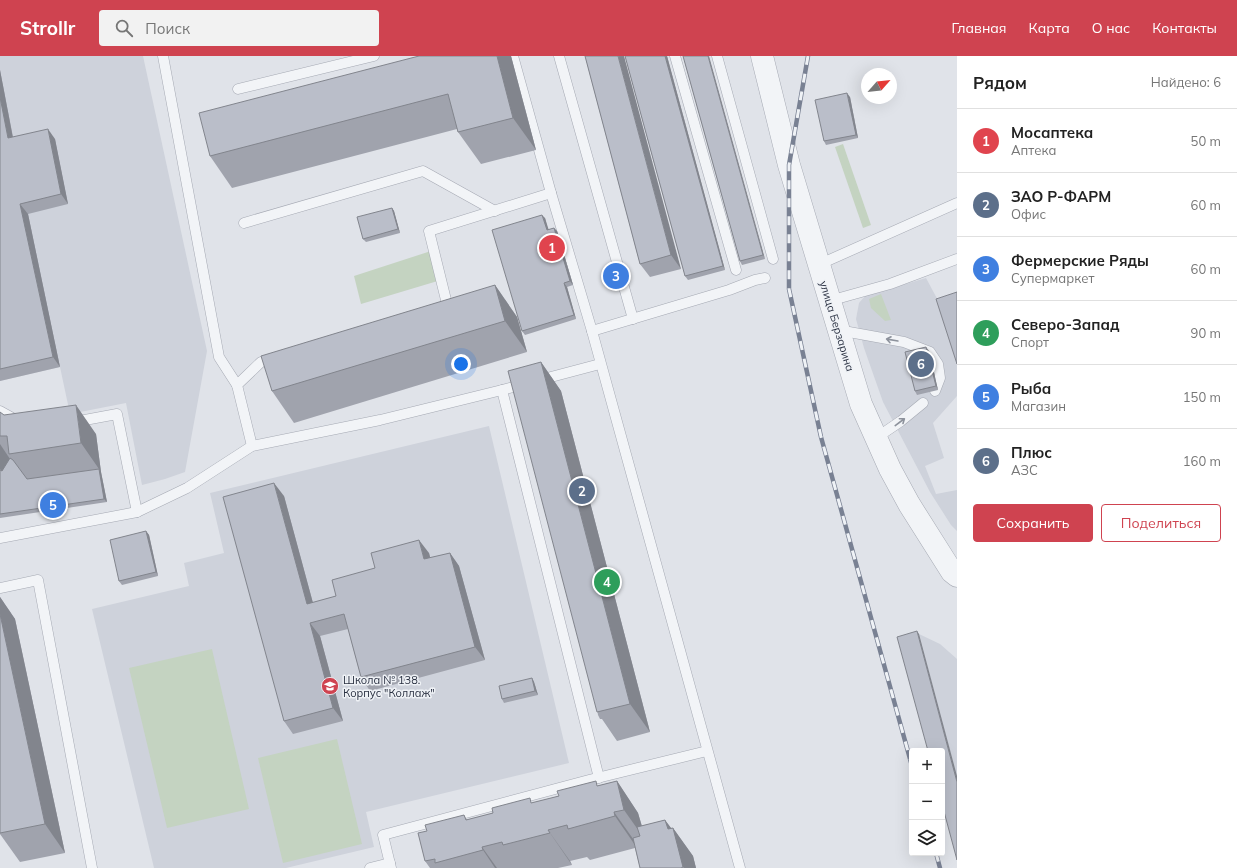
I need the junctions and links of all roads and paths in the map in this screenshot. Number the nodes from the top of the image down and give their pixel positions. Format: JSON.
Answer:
{"nodes":[{"id":1,"x":163,"y":56,"type":"edge"},
{"id":2,"x":374,"y":56,"type":"edge"},
{"id":3,"x":513,"y":56,"type":"edge"},
{"id":4,"x":559,"y":56,"type":"edge"},
{"id":5,"x":675,"y":56,"type":"edge"},
{"id":6,"x":717,"y":56,"type":"edge"},
{"id":7,"x":762,"y":56,"type":"edge"},
{"id":8,"x":238,"y":89,"type":"dead end"},
{"id":9,"x":551,"y":193,"type":"junction"},
{"id":10,"x":957,"y":203,"type":"edge"},
{"id":11,"x":495,"y":211,"type":"junction"},
{"id":12,"x":244,"y":223,"type":"dead end"},
{"id":13,"x":772,"y":259,"type":"dead end"},
{"id":14,"x":957,"y":259,"type":"edge"},
{"id":15,"x":818,"y":264,"type":"junction"},
{"id":16,"x":736,"y":270,"type":"dead end"},
{"id":17,"x":766,"y":278,"type":"dead end"},
{"id":18,"x":829,"y":301,"type":"junction"},
{"id":19,"x":434,"y":312,"type":"edge"},
{"id":20,"x":633,"y":319,"type":"junction"},
{"id":21,"x":838,"y":330,"type":"junction"},
{"id":22,"x":592,"y":332,"type":"junction"},
{"id":23,"x":283,"y":356,"type":"edge"},
{"id":24,"x":600,"y":364,"type":"junction"},
{"id":25,"x":237,"y":385,"type":"junction"},
{"id":26,"x":502,"y":390,"type":"junction"},
{"id":27,"x":935,"y":391,"type":"edge"},
{"id":28,"x":923,"y":403,"type":"dead end"},
{"id":29,"x":0,"y":411,"type":"edge"},
{"id":30,"x":63,"y":424,"type":"edge"},
{"id":31,"x":29,"y":427,"type":"edge"},
{"id":32,"x":876,"y":438,"type":"junction"},
{"id":33,"x":252,"y":446,"type":"junction"},
{"id":34,"x":137,"y":512,"type":"junction"},
{"id":35,"x":0,"y":538,"type":"edge"},
{"id":36,"x":957,"y":576,"type":"edge"},
{"id":37,"x":0,"y":588,"type":"edge"},
{"id":38,"x":707,"y":751,"type":"junction"},
{"id":39,"x":599,"y":778,"type":"junction"},
{"id":40,"x":391,"y":866,"type":"edge"},
{"id":41,"x":92,"y":868,"type":"edge"},
{"id":42,"x":370,"y":868,"type":"edge"},
{"id":43,"x":740,"y":868,"type":"edge"}],
"edges":[{"from":1,"to":25,"type":"lane"},
{"from":2,"to":8,"type":"lane"},
{"from":3,"to":9,"type":"lane"},
{"from":4,"to":20,"type":"lane"},
{"from":5,"to":16,"type":"lane"},
{"from":6,"to":13,"type":"lane"},
{"from":7,"to":15,"type":"street","name":"улица Берзарина"},
{"from":9,"to":11,"type":"lane"},
{"from":9,"to":22,"type":"lane"},
{"from":10,"to":15,"type":"lane"},
{"from":11,"to":12,"type":"lane"},
{"from":11,"to":19,"type":"lane"},
{"from":14,"to":18,"type":"lane"},
{"from":15,"to":18,"type":"street","name":"улица Берзарина"},
{"from":17,"to":20,"type":"lane"},
{"from":18,"to":21,"type":"street","name":"улица Берзарина"},
{"from":20,"to":22,"type":"lane"},
{"from":27,"to":21,"type":"lane","one_way":true},
{"from":21,"to":32,"type":"street","name":"улица Берзарина"},
{"from":22,"to":24,"type":"lane"},
{"from":23,"to":25,"type":"lane"},
{"from":24,"to":26,"type":"lane"},
{"from":24,"to":38,"type":"lane"},
{"from":25,"to":33,"type":"lane"},
{"from":26,"to":33,"type":"lane"},
{"from":26,"to":39,"type":"lane"},
{"from":32,"to":28,"type":"lane","one_way":true},
{"from":29,"to":31,"type":"lane"},
{"from":30,"to":34,"type":"lane"},
{"from":32,"to":36,"type":"street","name":"улица Берзарина"},
{"from":33,"to":34,"type":"lane"},
{"from":34,"to":35,"type":"lane"},
{"from":37,"to":41,"type":"lane"},
{"from":38,"to":39,"type":"lane"},
{"from":38,"to":43,"type":"lane"},
{"from":39,"to":40,"type":"lane"},
{"from":40,"to":42,"type":"lane"}]}
